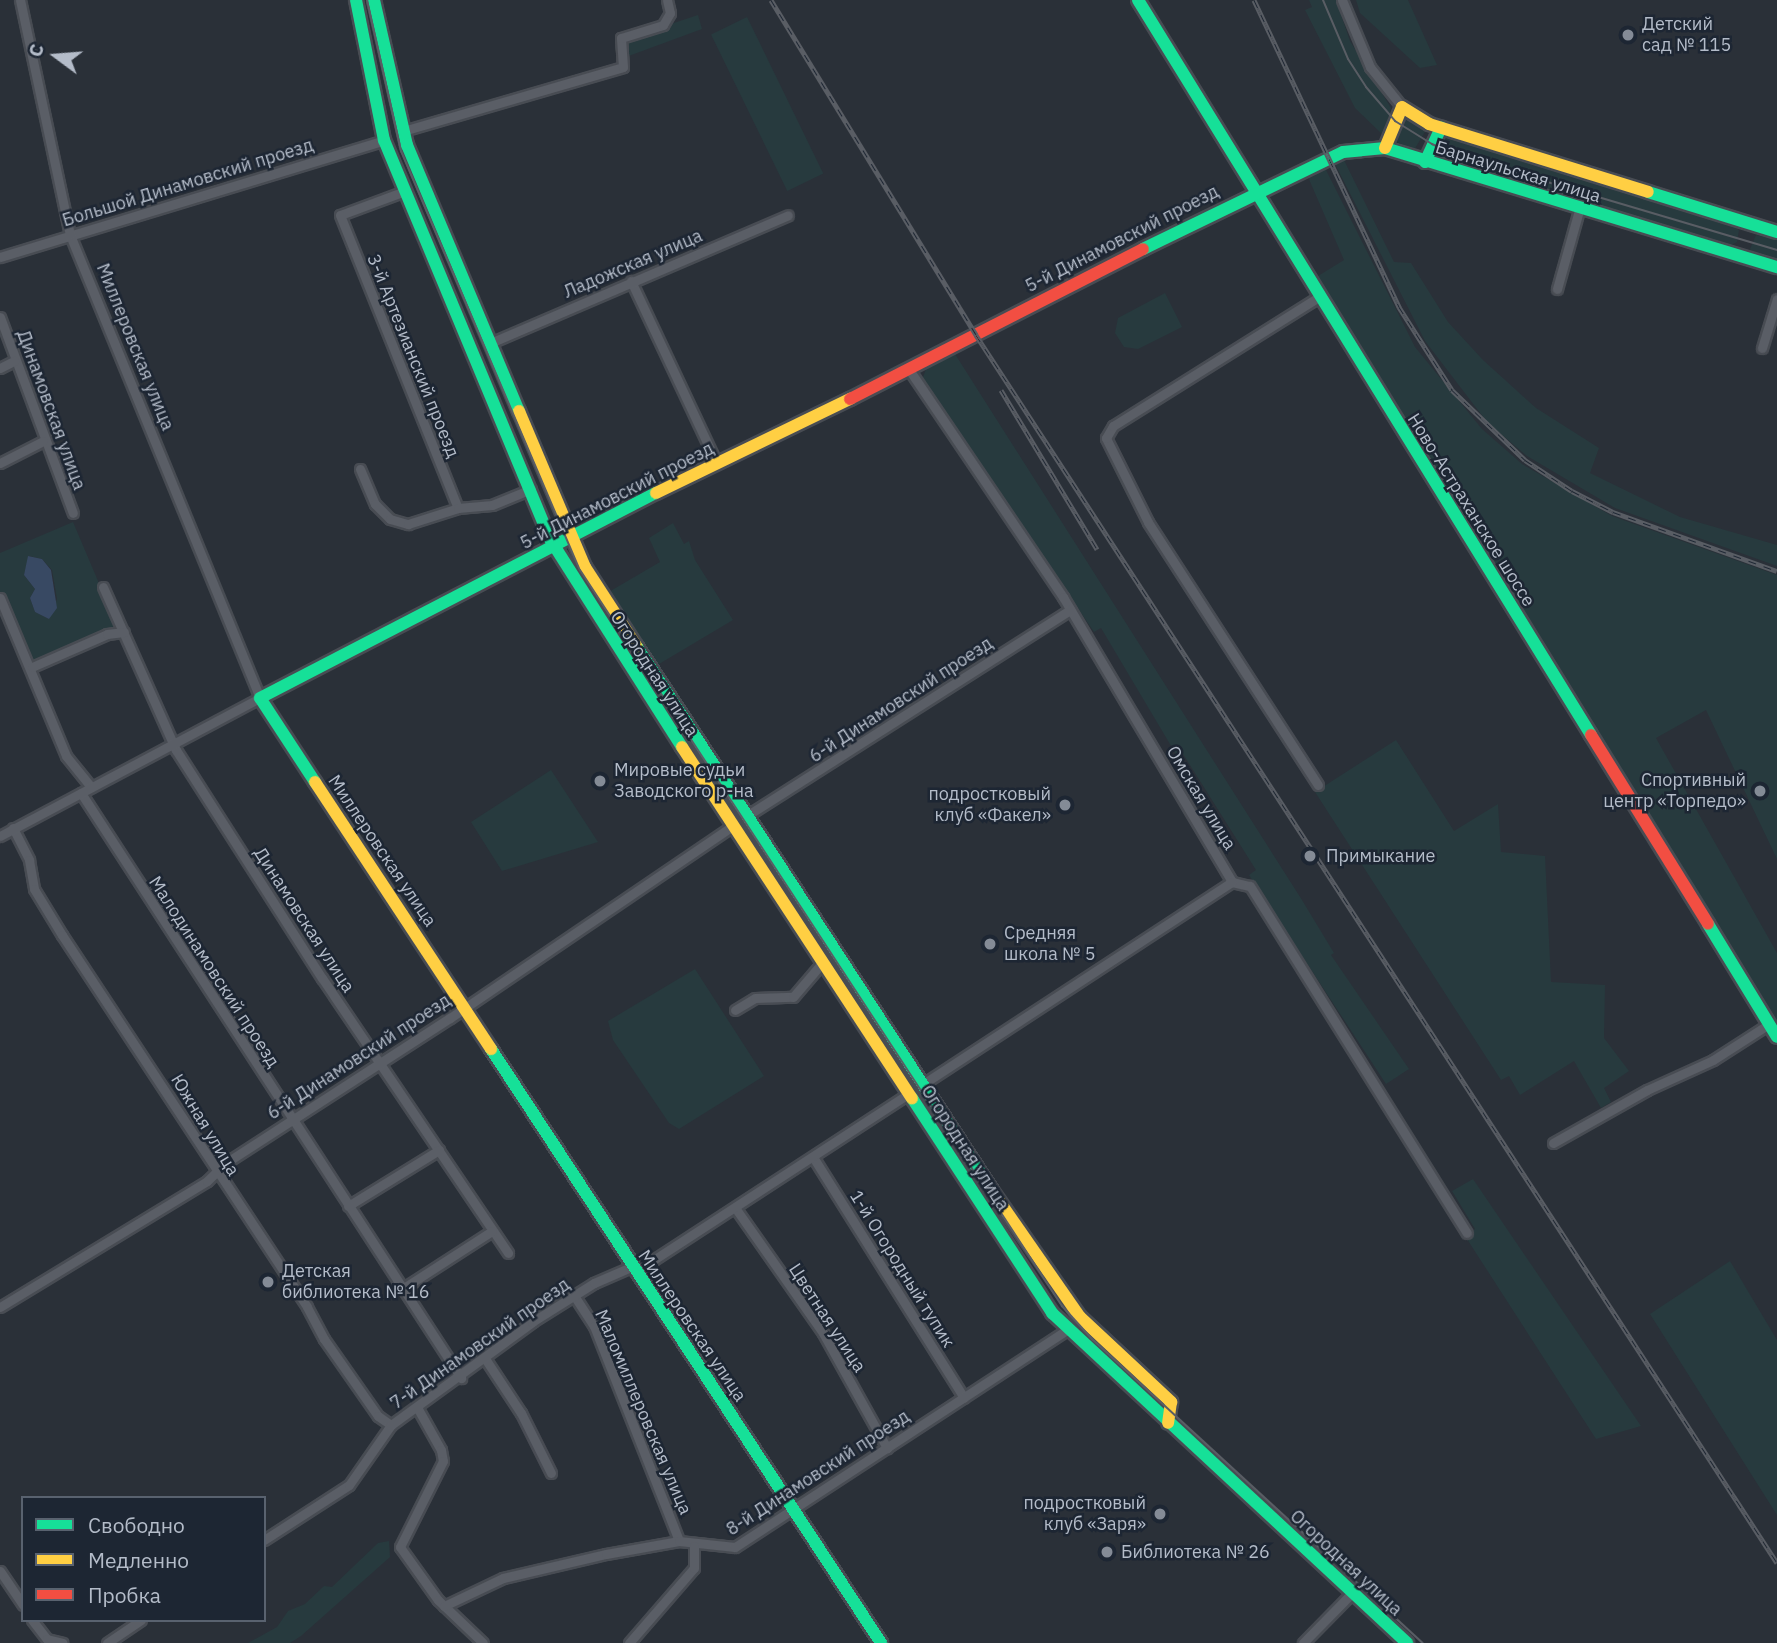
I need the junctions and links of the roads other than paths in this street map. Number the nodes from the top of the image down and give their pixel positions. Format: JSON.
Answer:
{"nodes":[{"id":1,"x":20,"y":0,"type":"edge"},
{"id":2,"x":356,"y":0,"type":"edge"},
{"id":3,"x":374,"y":0,"type":"edge"},
{"id":4,"x":667,"y":0,"type":"edge"},
{"id":5,"x":1138,"y":0,"type":"edge"},
{"id":6,"x":1342,"y":0,"type":"edge"},
{"id":7,"x":1402,"y":107,"type":"junction"},
{"id":8,"x":1441,"y":128,"type":"junction"},
{"id":9,"x":402,"y":131,"type":"junction"},
{"id":10,"x":384,"y":140,"type":"junction"},
{"id":11,"x":1385,"y":148,"type":"junction"},
{"id":12,"x":1425,"y":162,"type":"junction"},
{"id":13,"x":405,"y":191,"type":"junction"},
{"id":14,"x":1253,"y":192,"type":"junction"},
{"id":15,"x":1579,"y":210,"type":"junction"},
{"id":16,"x":789,"y":215,"type":"dead end"},
{"id":17,"x":1777,"y":232,"type":"edge"},
{"id":18,"x":70,"y":235,"type":"junction"},
{"id":19,"x":0,"y":257,"type":"edge"},
{"id":20,"x":1777,"y":267,"type":"edge"},
{"id":21,"x":631,"y":281,"type":"junction"},
{"id":22,"x":1557,"y":289,"type":"dead end"},
{"id":23,"x":1319,"y":297,"type":"junction"},
{"id":24,"x":1777,"y":299,"type":"edge"},
{"id":25,"x":0,"y":317,"type":"edge"},
{"id":26,"x":490,"y":343,"type":"junction"},
{"id":27,"x":1762,"y":348,"type":"dead end"},
{"id":28,"x":14,"y":361,"type":"junction"},
{"id":29,"x":0,"y":368,"type":"edge"},
{"id":30,"x":910,"y":371,"type":"junction"},
{"id":31,"x":43,"y":441,"type":"junction"},
{"id":32,"x":0,"y":463,"type":"edge"},
{"id":33,"x":717,"y":464,"type":"junction"},
{"id":34,"x":360,"y":468,"type":"dead end"},
{"id":35,"x":531,"y":489,"type":"junction"},
{"id":36,"x":458,"y":508,"type":"junction"},
{"id":37,"x":73,"y":513,"type":"dead end"},
{"id":38,"x":571,"y":538,"type":"junction"},
{"id":39,"x":555,"y":548,"type":"junction"},
{"id":40,"x":103,"y":587,"type":"dead end"},
{"id":41,"x":0,"y":598,"type":"edge"},
{"id":42,"x":1070,"y":610,"type":"junction"},
{"id":43,"x":124,"y":632,"type":"junction"},
{"id":44,"x":32,"y":667,"type":"junction"},
{"id":45,"x":260,"y":698,"type":"junction"},
{"id":46,"x":172,"y":743,"type":"junction"},
{"id":47,"x":1318,"y":785,"type":"dead end"},
{"id":48,"x":92,"y":787,"type":"junction"},
{"id":49,"x":81,"y":793,"type":"junction"},
{"id":50,"x":748,"y":815,"type":"junction"},
{"id":51,"x":732,"y":826,"type":"junction"},
{"id":52,"x":13,"y":828,"type":"junction"},
{"id":53,"x":0,"y":836,"type":"edge"},
{"id":54,"x":1232,"y":882,"type":"junction"},
{"id":55,"x":822,"y":963,"type":"junction"},
{"id":56,"x":464,"y":1008,"type":"junction"},
{"id":57,"x":735,"y":1010,"type":"dead end"},
{"id":58,"x":1769,"y":1024,"type":"junction"},
{"id":59,"x":1777,"y":1037,"type":"edge"},
{"id":60,"x":378,"y":1063,"type":"junction"},
{"id":61,"x":923,"y":1084,"type":"junction"},
{"id":62,"x":908,"y":1094,"type":"junction"},
{"id":63,"x":292,"y":1120,"type":"junction"},
{"id":64,"x":1553,"y":1143,"type":"dead end"},
{"id":65,"x":439,"y":1150,"type":"junction"},
{"id":66,"x":813,"y":1157,"type":"junction"},
{"id":67,"x":216,"y":1173,"type":"junction"},
{"id":68,"x":348,"y":1206,"type":"junction"},
{"id":69,"x":736,"y":1209,"type":"junction"},
{"id":70,"x":492,"y":1231,"type":"junction"},
{"id":71,"x":1467,"y":1233,"type":"dead end"},
{"id":72,"x":508,"y":1253,"type":"dead end"},
{"id":73,"x":633,"y":1270,"type":"junction"},
{"id":74,"x":402,"y":1289,"type":"junction"},
{"id":75,"x":575,"y":1297,"type":"junction"},
{"id":76,"x":0,"y":1307,"type":"edge"},
{"id":77,"x":1067,"y":1330,"type":"junction"},
{"id":78,"x":486,"y":1360,"type":"junction"},
{"id":79,"x":461,"y":1378,"type":"junction"},
{"id":80,"x":964,"y":1398,"type":"junction"},
{"id":81,"x":418,"y":1409,"type":"junction"},
{"id":82,"x":1168,"y":1423,"type":"junction"},
{"id":83,"x":391,"y":1425,"type":"junction"},
{"id":84,"x":887,"y":1448,"type":"junction"},
{"id":85,"x":551,"y":1473,"type":"dead end"},
{"id":86,"x":793,"y":1510,"type":"junction"},
{"id":87,"x":266,"y":1539,"type":"edge"},
{"id":88,"x":679,"y":1541,"type":"junction"},
{"id":89,"x":694,"y":1546,"type":"junction"},
{"id":90,"x":0,"y":1571,"type":"edge"},
{"id":91,"x":1352,"y":1593,"type":"junction"},
{"id":92,"x":21,"y":1602,"type":"edge"},
{"id":93,"x":444,"y":1606,"type":"junction"},
{"id":94,"x":33,"y":1622,"type":"edge"},
{"id":95,"x":138,"y":1622,"type":"edge"},
{"id":96,"x":45,"y":1641,"type":"edge"},
{"id":97,"x":63,"y":1643,"type":"edge"},
{"id":98,"x":107,"y":1643,"type":"edge"},
{"id":99,"x":483,"y":1643,"type":"edge"},
{"id":100,"x":629,"y":1643,"type":"edge"},
{"id":101,"x":881,"y":1643,"type":"edge"},
{"id":102,"x":1303,"y":1643,"type":"edge"},
{"id":103,"x":1407,"y":1643,"type":"edge"}],
"edges":[{"from":1,"to":18,"type":"street","name":"Миллеровская улица"},
{"from":2,"to":10,"type":"street","name":"Огородная улица"},
{"from":3,"to":9,"type":"street","name":"Огородная улица"},
{"from":4,"to":9,"type":"street"},
{"from":5,"to":14,"type":"street","name":"Ново-Астраханское шоссе"},
{"from":6,"to":7,"type":"street","name":"Барнаульская улица"},
{"from":7,"to":8,"type":"street","name":"Барнаульская улица"},
{"from":7,"to":11,"type":"street"},
{"from":8,"to":12,"type":"street"},
{"from":8,"to":17,"type":"street","name":"Барнаульская улица"},
{"from":9,"to":26,"type":"street","name":"Огородная улица"},
{"from":10,"to":13,"type":"street","name":"Огородная улица"},
{"from":10,"to":18,"type":"street","name":"Большой Динамовский проезд"},
{"from":11,"to":12,"type":"street","name":"Барнаульская улица"},
{"from":11,"to":14,"type":"street","name":"Барнаульская улица"},
{"from":12,"to":15,"type":"street","name":"Барнаульская улица"},
{"from":13,"to":35,"type":"street","name":"Огородная улица"},
{"from":13,"to":36,"type":"street","name":"3-й Артезианский проезд"},
{"from":14,"to":23,"type":"street","name":"Ново-Астраханское шоссе"},
{"from":14,"to":30,"type":"street","name":"5-й Динамовский проезд"},
{"from":15,"to":20,"type":"street","name":"Барнаульская улица"},
{"from":15,"to":22,"type":"street"},
{"from":16,"to":21,"type":"street","name":"Ладожская улица"},
{"from":18,"to":19,"type":"street","name":"Большой Динамовский проезд"},
{"from":18,"to":45,"type":"street","name":"Миллеровская улица"},
{"from":21,"to":26,"type":"street","name":"Ладожская улица"},
{"from":21,"to":33,"type":"street"},
{"from":23,"to":47,"type":"street"},
{"from":23,"to":58,"type":"street","name":"Ново-Астраханское шоссе"},
{"from":24,"to":27,"type":"street"},
{"from":25,"to":28,"type":"street","name":"Динамовская улица"},
{"from":26,"to":38,"type":"street","name":"Огородная улица"},
{"from":28,"to":29,"type":"street"},
{"from":28,"to":31,"type":"street","name":"Динамовская улица"},
{"from":30,"to":33,"type":"street","name":"5-й Динамовский проезд"},
{"from":30,"to":42,"type":"street","name":"Омская улица"},
{"from":31,"to":32,"type":"street"},
{"from":31,"to":37,"type":"street","name":"Динамовская улица"},
{"from":33,"to":38,"type":"street","name":"5-й Динамовский проезд"},
{"from":34,"to":36,"type":"street"},
{"from":35,"to":36,"type":"street"},
{"from":35,"to":39,"type":"street","name":"Огородная улица"},
{"from":38,"to":39,"type":"street","name":"5-й Динамовский проезд"},
{"from":38,"to":50,"type":"street","name":"Огородная улица"},
{"from":39,"to":45,"type":"street","name":"5-й Динамовский проезд"},
{"from":39,"to":51,"type":"street","name":"Огородная улица"},
{"from":40,"to":43,"type":"street","name":"Динамовская улица"},
{"from":41,"to":44,"type":"street"},
{"from":42,"to":50,"type":"street","name":"6-й Динамовский проезд"},
{"from":42,"to":54,"type":"street","name":"Омская улица"},
{"from":43,"to":44,"type":"street"},
{"from":43,"to":46,"type":"street","name":"Динамовская улица"},
{"from":44,"to":48,"type":"street"},
{"from":45,"to":46,"type":"street","name":"5-й Динамовский проезд"},
{"from":45,"to":56,"type":"street","name":"Миллеровская улица"},
{"from":46,"to":48,"type":"street","name":"5-й Динамовский проезд"},
{"from":46,"to":60,"type":"street","name":"Динамовская улица"},
{"from":48,"to":49,"type":"street","name":"5-й Динамовский проезд"},
{"from":49,"to":52,"type":"street","name":"5-й Динамовский проезд"},
{"from":49,"to":63,"type":"street","name":"Малодинамовский проезд"},
{"from":50,"to":61,"type":"street","name":"Огородная улица"},
{"from":51,"to":55,"type":"street","name":"Огородная улица"},
{"from":51,"to":56,"type":"street","name":"6-й Динамовский проезд"},
{"from":52,"to":53,"type":"street","name":"5-й Динамовский проезд"},
{"from":52,"to":67,"type":"street","name":"Южная улица"},
{"from":54,"to":61,"type":"street"},
{"from":54,"to":71,"type":"street","name":"Омская улица"},
{"from":55,"to":57,"type":"street"},
{"from":55,"to":62,"type":"street","name":"Огородная улица"},
{"from":56,"to":60,"type":"street","name":"6-й Динамовский проезд"},
{"from":56,"to":73,"type":"street","name":"Миллеровская улица"},
{"from":58,"to":59,"type":"street","name":"Ново-Астраханское шоссе"},
{"from":58,"to":64,"type":"street"},
{"from":60,"to":63,"type":"street","name":"6-й Динамовский проезд"},
{"from":60,"to":65,"type":"street","name":"Динамовская улица"},
{"from":61,"to":82,"type":"street","name":"Огородная улица"},
{"from":62,"to":66,"type":"street","name":"7-й Динамовский проезд"},
{"from":62,"to":77,"type":"street","name":"Огородная улица"},
{"from":63,"to":67,"type":"street","name":"6-й Динамовский проезд"},
{"from":63,"to":68,"type":"street","name":"Малодинамовский проезд"},
{"from":65,"to":68,"type":"street"},
{"from":65,"to":70,"type":"street","name":"Динамовская улица"},
{"from":66,"to":69,"type":"street","name":"7-й Динамовский проезд"},
{"from":66,"to":80,"type":"street","name":"1-й Огородный тупик"},
{"from":67,"to":76,"type":"street","name":"6-й Динамовский проезд"},
{"from":67,"to":83,"type":"street","name":"Южная улица"},
{"from":68,"to":74,"type":"street","name":"Малодинамовский проезд"},
{"from":69,"to":73,"type":"street","name":"7-й Динамовский проезд"},
{"from":69,"to":84,"type":"street","name":"Цветная улица"},
{"from":70,"to":72,"type":"street","name":"Динамовская улица"},
{"from":70,"to":74,"type":"street"},
{"from":73,"to":75,"type":"street","name":"7-й Динамовский проезд"},
{"from":73,"to":86,"type":"street","name":"Миллеровская улица"},
{"from":74,"to":79,"type":"street","name":"Малодинамовский проезд"},
{"from":75,"to":78,"type":"street","name":"7-й Динамовский проезд"},
{"from":75,"to":88,"type":"street","name":"Маломиллеровская улица"},
{"from":77,"to":80,"type":"street","name":"8-й Динамовский проезд"},
{"from":77,"to":82,"type":"street","name":"Огородная улица"},
{"from":78,"to":79,"type":"street","name":"7-й Динамовский проезд"},
{"from":78,"to":85,"type":"street"},
{"from":79,"to":81,"type":"street","name":"7-й Динамовский проезд"},
{"from":80,"to":84,"type":"street","name":"8-й Динамовский проезд"},
{"from":81,"to":83,"type":"street","name":"7-й Динамовский проезд"},
{"from":81,"to":93,"type":"street"},
{"from":82,"to":91,"type":"street","name":"Огородная улица"},
{"from":83,"to":87,"type":"street","name":"7-й Динамовский проезд"},
{"from":84,"to":86,"type":"street","name":"8-й Динамовский проезд"},
{"from":86,"to":89,"type":"street","name":"8-й Динамовский проезд"},
{"from":86,"to":101,"type":"street","name":"Миллеровская улица"},
{"from":88,"to":89,"type":"street","name":"8-й Динамовский проезд"},
{"from":88,"to":93,"type":"street"},
{"from":89,"to":100,"type":"street"},
{"from":90,"to":92,"type":"street"},
{"from":91,"to":102,"type":"street"},
{"from":91,"to":103,"type":"street","name":"Огородная улица"},
{"from":93,"to":99,"type":"street"},
{"from":94,"to":96,"type":"street"},
{"from":95,"to":98,"type":"street"},
{"from":96,"to":97,"type":"street"}]}
